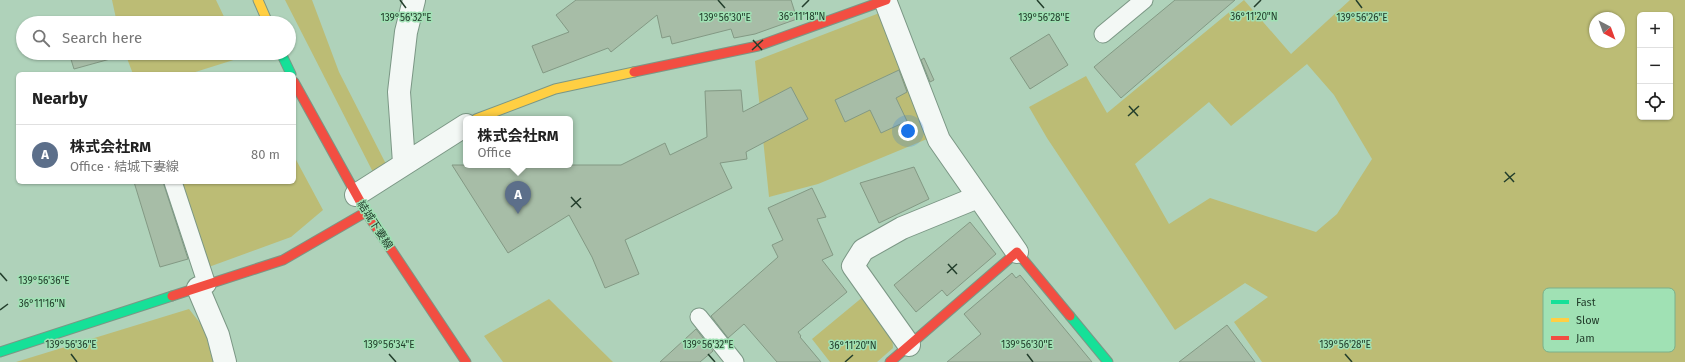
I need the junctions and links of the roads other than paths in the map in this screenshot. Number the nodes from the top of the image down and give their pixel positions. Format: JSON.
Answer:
{"nodes":[{"id":1,"x":258,"y":0,"type":"edge"},
{"id":2,"x":414,"y":0,"type":"edge"},
{"id":3,"x":886,"y":0,"type":"edge"},
{"id":4,"x":1144,"y":0,"type":"edge"},
{"id":5,"x":265,"y":16,"type":"edge"},
{"id":6,"x":1103,"y":34,"type":"dead end"},
{"id":7,"x":284,"y":60,"type":"edge"},
{"id":8,"x":290,"y":72,"type":"edge"},
{"id":9,"x":296,"y":86,"type":"edge"},
{"id":10,"x":484,"y":116,"type":"edge"},
{"id":11,"x":463,"y":127,"type":"edge"},
{"id":12,"x":404,"y":163,"type":"junction"},
{"id":13,"x":174,"y":184,"type":"edge"},
{"id":14,"x":978,"y":197,"type":"junction"},
{"id":15,"x":361,"y":203,"type":"junction"},
{"id":16,"x":1018,"y":252,"type":"junction"},
{"id":17,"x":202,"y":286,"type":"junction"},
{"id":18,"x":699,"y":317,"type":"dead end"},
{"id":19,"x":909,"y":345,"type":"junction"},
{"id":20,"x":0,"y":352,"type":"edge"},
{"id":21,"x":225,"y":362,"type":"edge"},
{"id":22,"x":466,"y":362,"type":"edge"},
{"id":23,"x":735,"y":362,"type":"edge"},
{"id":24,"x":890,"y":362,"type":"edge"},
{"id":25,"x":1108,"y":362,"type":"edge"}],
"edges":[{"from":1,"to":5,"type":"street"},
{"from":2,"to":12,"type":"street"},
{"from":3,"to":10,"type":"street"},
{"from":3,"to":14,"type":"street"},
{"from":4,"to":6,"type":"lane"},
{"from":7,"to":8,"type":"street"},
{"from":9,"to":15,"type":"street","name":"結城下妻線"},
{"from":11,"to":12,"type":"street"},
{"from":12,"to":15,"type":"street"},
{"from":13,"to":17,"type":"lane"},
{"from":14,"to":16,"type":"street"},
{"from":14,"to":19,"type":"street"},
{"from":15,"to":17,"type":"street"},
{"from":15,"to":22,"type":"street","name":"結城下妻線"},
{"from":16,"to":19,"type":"street"},
{"from":16,"to":25,"type":"street"},
{"from":17,"to":20,"type":"street"},
{"from":17,"to":21,"type":"street"},
{"from":18,"to":23,"type":"lane"},
{"from":19,"to":24,"type":"street"}]}
